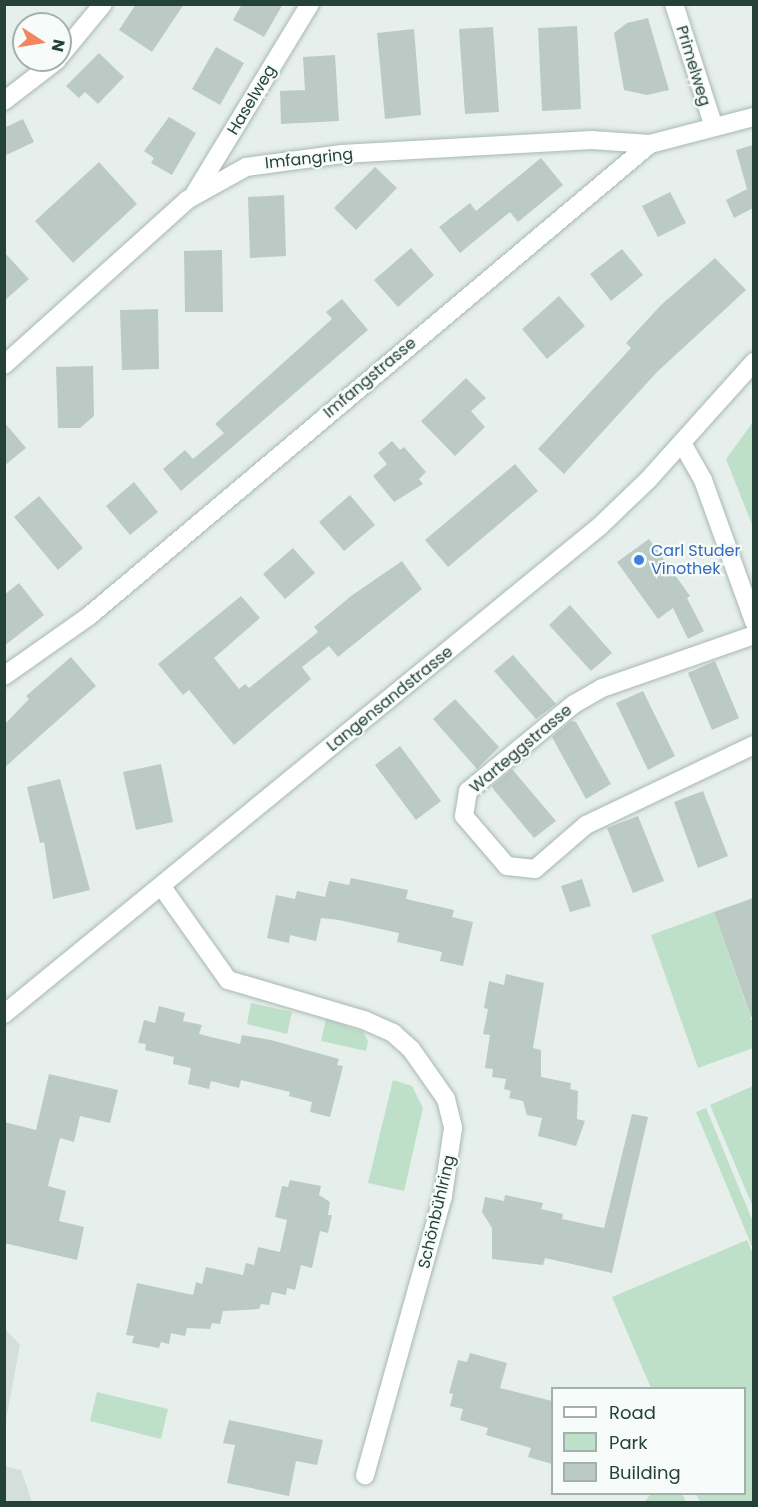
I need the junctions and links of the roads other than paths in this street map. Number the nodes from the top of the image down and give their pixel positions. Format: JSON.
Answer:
{"nodes":[{"id":1,"x":103,"y":4,"type":"edge"},
{"id":2,"x":310,"y":4,"type":"edge"},
{"id":3,"x":674,"y":4,"type":"edge"},
{"id":4,"x":72,"y":41,"type":"edge"},
{"id":5,"x":41,"y":72,"type":"edge"},
{"id":6,"x":4,"y":101,"type":"edge"},
{"id":7,"x":753,"y":117,"type":"edge"},
{"id":8,"x":714,"y":127,"type":"junction"},
{"id":9,"x":650,"y":144,"type":"junction"},
{"id":10,"x":194,"y":195,"type":"junction"},
{"id":11,"x":753,"y":362,"type":"edge"},
{"id":12,"x":4,"y":365,"type":"edge"},
{"id":13,"x":682,"y":443,"type":"junction"},
{"id":14,"x":753,"y":622,"type":"edge"},
{"id":15,"x":753,"y":635,"type":"edge"},
{"id":16,"x":4,"y":676,"type":"edge"},
{"id":17,"x":753,"y":745,"type":"edge"},
{"id":18,"x":162,"y":887,"type":"junction"},
{"id":19,"x":4,"y":1014,"type":"edge"},
{"id":20,"x":365,"y":1475,"type":"dead end"}],
"edges":[{"from":1,"to":4,"type":"street"},
{"from":2,"to":10,"type":"street","name":"Haselweg"},
{"from":3,"to":8,"type":"street","name":"Primelweg"},
{"from":5,"to":6,"type":"street"},
{"from":7,"to":8,"type":"street","name":"Imfangstrasse"},
{"from":8,"to":9,"type":"street","name":"Imfangstrasse"},
{"from":9,"to":10,"type":"street","name":"Imfangring"},
{"from":9,"to":16,"type":"street","name":"Imfangstrasse"},
{"from":10,"to":12,"type":"street","name":"Imfangring"},
{"from":11,"to":13,"type":"street","name":"Langensandstrasse"},
{"from":13,"to":14,"type":"street"},
{"from":13,"to":18,"type":"street","name":"Langensandstrasse"},
{"from":15,"to":17,"type":"street","name":"Warteggstrasse"},
{"from":18,"to":19,"type":"street","name":"Langensandstrasse"},
{"from":18,"to":20,"type":"street","name":"Schönbühlring"}]}
